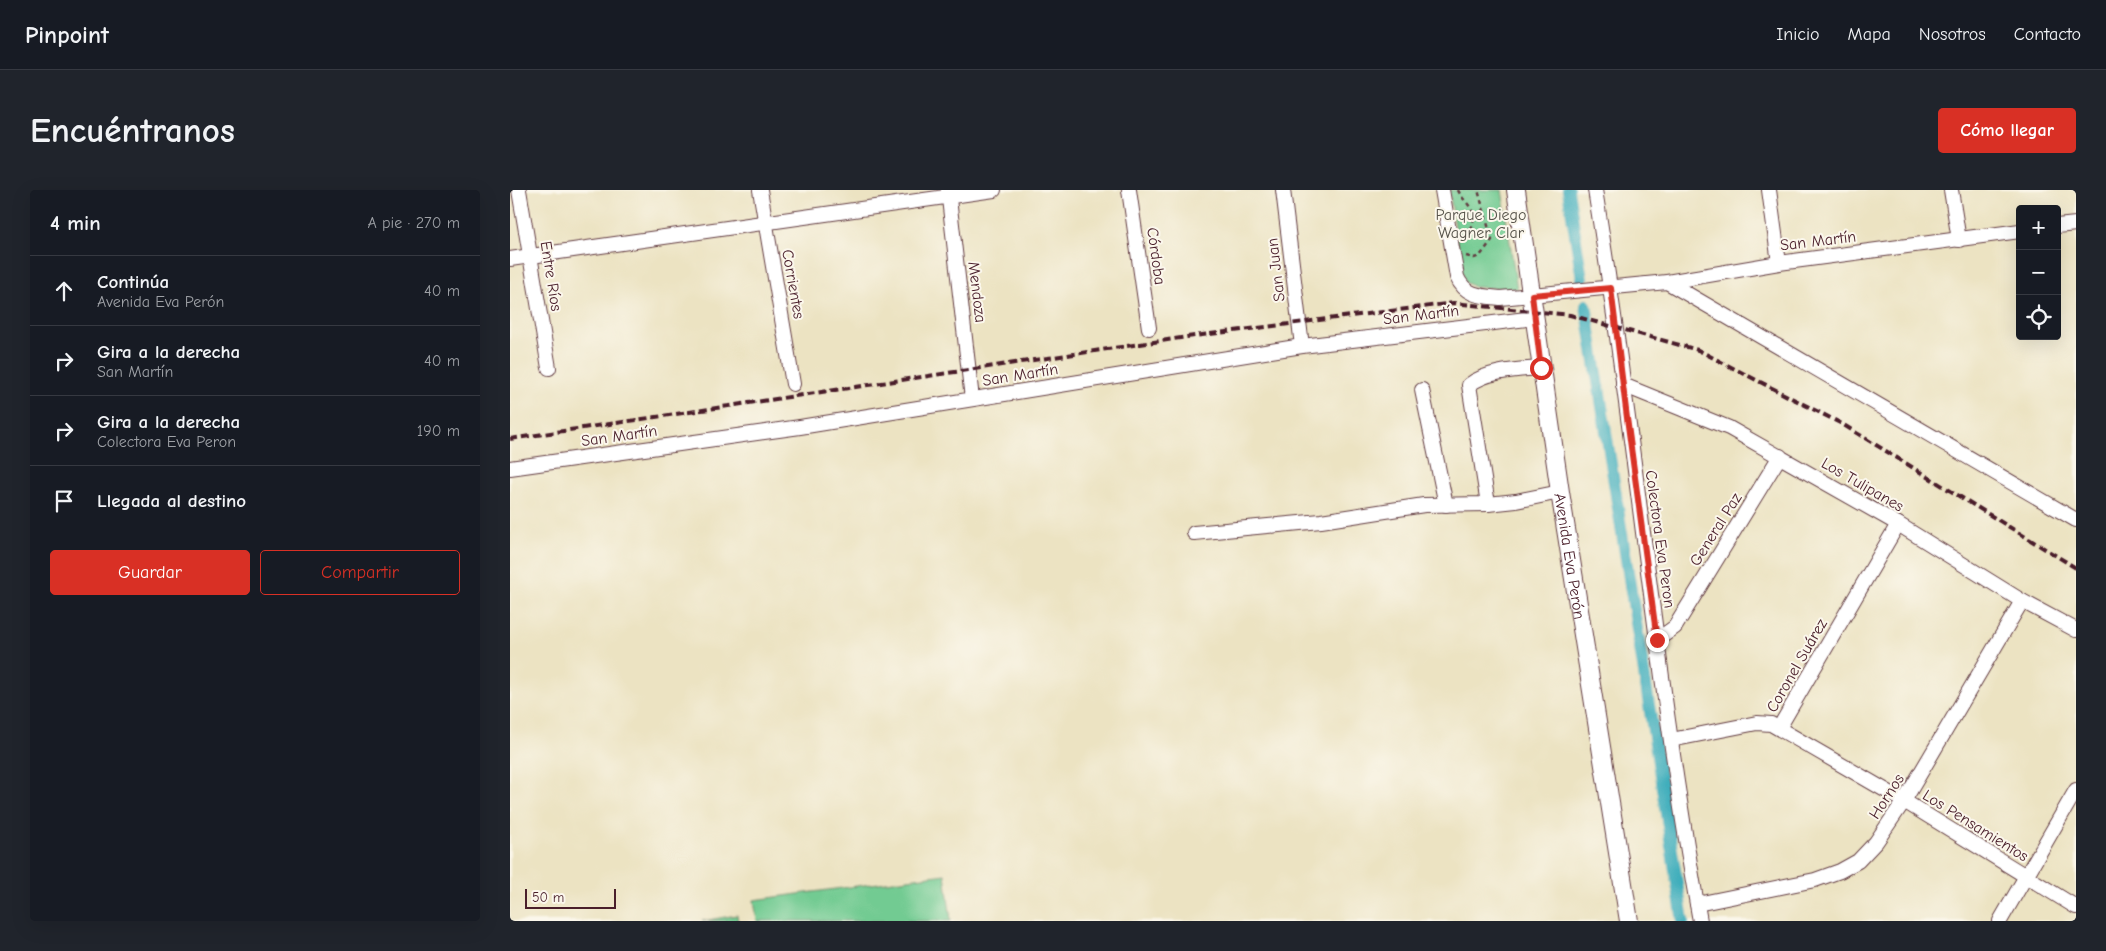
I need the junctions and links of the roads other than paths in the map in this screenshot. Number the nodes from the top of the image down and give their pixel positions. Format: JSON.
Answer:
{"nodes":[{"id":1,"x":519,"y":190,"type":"edge"},
{"id":2,"x":760,"y":190,"type":"edge"},
{"id":3,"x":994,"y":190,"type":"edge"},
{"id":4,"x":1129,"y":190,"type":"edge"},
{"id":5,"x":1283,"y":190,"type":"edge"},
{"id":6,"x":1442,"y":190,"type":"edge"},
{"id":7,"x":1516,"y":190,"type":"edge"},
{"id":8,"x":1595,"y":190,"type":"edge"},
{"id":9,"x":1769,"y":190,"type":"edge"},
{"id":10,"x":1952,"y":190,"type":"edge"},
{"id":11,"x":948,"y":193,"type":"edge"},
{"id":12,"x":766,"y":224,"type":"junction"},
{"id":13,"x":2076,"y":224,"type":"edge"},
{"id":14,"x":2061,"y":226,"type":"edge"},
{"id":15,"x":2016,"y":232,"type":"edge"},
{"id":16,"x":1959,"y":240,"type":"junction"},
{"id":17,"x":532,"y":256,"type":"junction"},
{"id":18,"x":510,"y":259,"type":"edge"},
{"id":19,"x":1779,"y":263,"type":"junction"},
{"id":20,"x":1667,"y":282,"type":"junction"},
{"id":21,"x":1611,"y":288,"type":"junction"},
{"id":22,"x":1532,"y":295,"type":"junction"},
{"id":23,"x":1535,"y":318,"type":"junction"},
{"id":24,"x":1149,"y":328,"type":"dead end"},
{"id":25,"x":1302,"y":346,"type":"junction"},
{"id":26,"x":549,"y":368,"type":"dead end"},
{"id":27,"x":1541,"y":368,"type":"junction"},
{"id":28,"x":793,"y":384,"type":"dead end"},
{"id":29,"x":1623,"y":385,"type":"junction"},
{"id":30,"x":1422,"y":390,"type":"dead end"},
{"id":31,"x":972,"y":399,"type":"junction"},
{"id":32,"x":1780,"y":456,"type":"junction"},
{"id":33,"x":510,"y":468,"type":"edge"},
{"id":34,"x":1560,"y":492,"type":"junction"},
{"id":35,"x":1488,"y":504,"type":"junction"},
{"id":36,"x":1446,"y":505,"type":"junction"},
{"id":37,"x":2074,"y":515,"type":"edge"},
{"id":38,"x":1898,"y":524,"type":"junction"},
{"id":39,"x":1194,"y":533,"type":"dead end"},
{"id":40,"x":2022,"y":601,"type":"junction"},
{"id":41,"x":2076,"y":630,"type":"edge"},
{"id":42,"x":1657,"y":640,"type":"junction"},
{"id":43,"x":1779,"y":728,"type":"junction"},
{"id":44,"x":1671,"y":740,"type":"junction"},
{"id":45,"x":2076,"y":790,"type":"edge"},
{"id":46,"x":1904,"y":801,"type":"junction"},
{"id":47,"x":2026,"y":876,"type":"junction"},
{"id":48,"x":1697,"y":904,"type":"junction"},
{"id":49,"x":2076,"y":908,"type":"edge"},
{"id":50,"x":1629,"y":921,"type":"edge"},
{"id":51,"x":1700,"y":921,"type":"edge"},
{"id":52,"x":2000,"y":921,"type":"edge"}],
"edges":[{"from":1,"to":17,"type":"street","name":"Entre Ríos"},
{"from":2,"to":12,"type":"street","name":"Corrientes"},
{"from":3,"to":11,"type":"street"},
{"from":4,"to":24,"type":"street","name":"Córdoba"},
{"from":5,"to":25,"type":"street","name":"San Juan"},
{"from":6,"to":22,"type":"street","name":"San Martín"},
{"from":7,"to":22,"type":"main road","name":"Avenida Eva Perón"},
{"from":8,"to":21,"type":"street","name":"Colectora Eva Peron"},
{"from":9,"to":19,"type":"street"},
{"from":10,"to":16,"type":"street"},
{"from":11,"to":12,"type":"street"},
{"from":11,"to":31,"type":"street","name":"Mendoza"},
{"from":12,"to":17,"type":"street"},
{"from":12,"to":28,"type":"street","name":"Corrientes"},
{"from":13,"to":14,"type":"street"},
{"from":15,"to":16,"type":"street","name":"San Martín"},
{"from":16,"to":19,"type":"street","name":"San Martín"},
{"from":17,"to":18,"type":"street"},
{"from":17,"to":26,"type":"street","name":"Entre Ríos"},
{"from":19,"to":20,"type":"street","name":"San Martín"},
{"from":20,"to":21,"type":"street","name":"San Martín"},
{"from":20,"to":37,"type":"street"},
{"from":21,"to":22,"type":"street","name":"San Martín"},
{"from":21,"to":29,"type":"street","name":"Colectora Eva Peron"},
{"from":22,"to":23,"type":"main road","name":"Avenida Eva Perón"},
{"from":23,"to":25,"type":"street","name":"San Martín"},
{"from":23,"to":27,"type":"main road","name":"Avenida Eva Perón"},
{"from":25,"to":31,"type":"street","name":"San Martín"},
{"from":27,"to":34,"type":"main road","name":"Avenida Eva Perón"},
{"from":27,"to":35,"type":"street"},
{"from":29,"to":32,"type":"street","name":"Los Tulipanes"},
{"from":29,"to":42,"type":"street","name":"Colectora Eva Peron"},
{"from":30,"to":36,"type":"street"},
{"from":31,"to":33,"type":"street","name":"San Martín"},
{"from":32,"to":38,"type":"street","name":"Los Tulipanes"},
{"from":32,"to":42,"type":"street","name":"General Paz"},
{"from":34,"to":35,"type":"street"},
{"from":34,"to":50,"type":"main road","name":"Avenida Eva Perón"},
{"from":35,"to":36,"type":"street"},
{"from":36,"to":39,"type":"street"},
{"from":38,"to":40,"type":"street","name":"Los Tulipanes"},
{"from":38,"to":43,"type":"street","name":"Coronel Suárez"},
{"from":40,"to":41,"type":"street","name":"Los Tulipanes"},
{"from":40,"to":46,"type":"street","name":"Hornos"},
{"from":42,"to":44,"type":"street","name":"Colectora Eva Peron"},
{"from":43,"to":44,"type":"street","name":"Coronel Suárez"},
{"from":43,"to":46,"type":"street","name":"Los Pensamientos"},
{"from":44,"to":48,"type":"street","name":"Colectora Eva Peron"},
{"from":45,"to":47,"type":"street"},
{"from":46,"to":47,"type":"street","name":"Los Pensamientos"},
{"from":46,"to":48,"type":"street","name":"Hornos"},
{"from":47,"to":49,"type":"street","name":"Los Pensamientos"},
{"from":47,"to":52,"type":"street"},
{"from":48,"to":51,"type":"street","name":"Colectora Eva Peron"}]}
